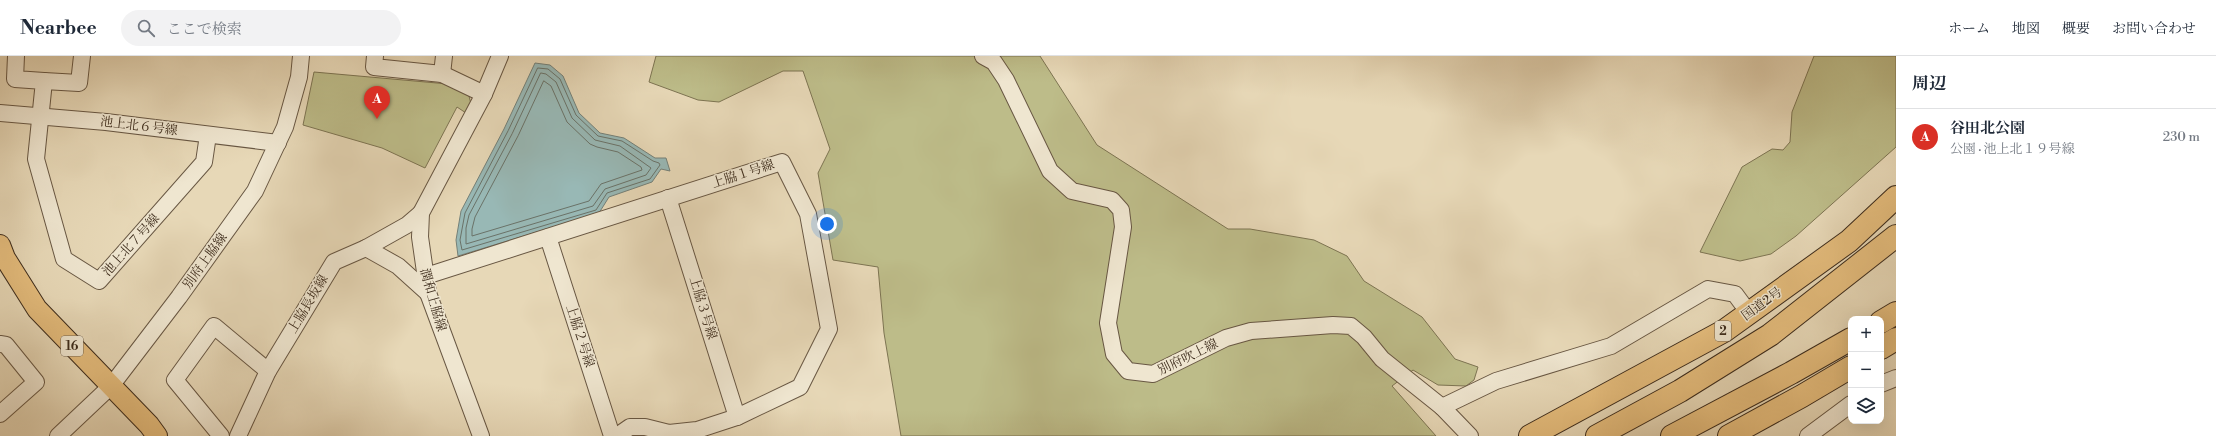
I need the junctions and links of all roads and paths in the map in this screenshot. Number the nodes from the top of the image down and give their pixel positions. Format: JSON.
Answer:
{"nodes":[{"id":1,"x":16,"y":56,"type":"edge"},
{"id":2,"x":82,"y":56,"type":"edge"},
{"id":3,"x":301,"y":56,"type":"edge"},
{"id":4,"x":375,"y":56,"type":"edge"},
{"id":5,"x":444,"y":56,"type":"edge"},
{"id":6,"x":500,"y":56,"type":"edge"},
{"id":7,"x":983,"y":56,"type":"edge"},
{"id":8,"x":442,"y":74,"type":"junction"},
{"id":9,"x":44,"y":81,"type":"junction"},
{"id":10,"x":484,"y":94,"type":"junction"},
{"id":11,"x":0,"y":113,"type":"edge"},
{"id":12,"x":40,"y":118,"type":"junction"},
{"id":13,"x":208,"y":135,"type":"junction"},
{"id":14,"x":278,"y":143,"type":"junction"},
{"id":15,"x":1896,"y":197,"type":"edge"},
{"id":16,"x":668,"y":198,"type":"junction"},
{"id":17,"x":421,"y":213,"type":"junction"},
{"id":18,"x":1896,"y":236,"type":"edge"},
{"id":19,"x":548,"y":237,"type":"junction"},
{"id":20,"x":0,"y":245,"type":"edge"},
{"id":21,"x":366,"y":248,"type":"junction"},
{"id":22,"x":4,"y":268,"type":"edge"},
{"id":23,"x":426,"y":276,"type":"junction"},
{"id":24,"x":428,"y":293,"type":"junction"},
{"id":25,"x":1749,"y":313,"type":"junction"},
{"id":26,"x":1896,"y":313,"type":"edge"},
{"id":27,"x":1884,"y":320,"type":"edge"},
{"id":28,"x":1896,"y":339,"type":"edge"},
{"id":29,"x":1848,"y":341,"type":"edge"},
{"id":30,"x":0,"y":344,"type":"edge"},
{"id":31,"x":1884,"y":346,"type":"edge"},
{"id":32,"x":1848,"y":368,"type":"edge"},
{"id":33,"x":268,"y":371,"type":"junction"},
{"id":34,"x":1896,"y":378,"type":"edge"},
{"id":35,"x":1884,"y":383,"type":"edge"},
{"id":36,"x":111,"y":386,"type":"junction"},
{"id":37,"x":1848,"y":406,"type":"edge"},
{"id":38,"x":1442,"y":407,"type":"junction"},
{"id":39,"x":0,"y":414,"type":"edge"},
{"id":40,"x":737,"y":417,"type":"junction"},
{"id":41,"x":1465,"y":432,"type":"edge"},
{"id":42,"x":58,"y":436,"type":"edge"},
{"id":43,"x":157,"y":436,"type":"edge"},
{"id":44,"x":221,"y":436,"type":"edge"},
{"id":45,"x":238,"y":436,"type":"edge"},
{"id":46,"x":481,"y":436,"type":"edge"},
{"id":47,"x":612,"y":436,"type":"edge"},
{"id":48,"x":617,"y":436,"type":"edge"},
{"id":49,"x":1530,"y":436,"type":"edge"},
{"id":50,"x":1597,"y":436,"type":"edge"},
{"id":51,"x":1672,"y":436,"type":"edge"},
{"id":52,"x":1729,"y":436,"type":"edge"},
{"id":53,"x":1808,"y":436,"type":"edge"}],
"edges":[{"from":1,"to":9,"type":"street"},
{"from":2,"to":9,"type":"street"},
{"from":3,"to":14,"type":"street","name":"別府上脇線"},
{"from":4,"to":8,"type":"street"},
{"from":5,"to":8,"type":"street"},
{"from":6,"to":10,"type":"street","name":"潤和上脇線"},
{"from":7,"to":38,"type":"street","name":"別府吹上線"},
{"from":8,"to":10,"type":"street"},
{"from":9,"to":12,"type":"street"},
{"from":10,"to":17,"type":"street","name":"潤和上脇線"},
{"from":11,"to":12,"type":"street","name":"池上北６号線"},
{"from":12,"to":13,"type":"street","name":"池上北６号線"},
{"from":12,"to":13,"type":"street","name":"池上北７号線"},
{"from":13,"to":14,"type":"street","name":"池上北６号線"},
{"from":14,"to":36,"type":"street","name":"別府上脇線"},
{"from":15,"to":25,"type":"highway","name":"国道2号","number":"2"},
{"from":16,"to":19,"type":"street","name":"上脇１号線"},
{"from":16,"to":40,"type":"street","name":"上脇３号線"},
{"from":16,"to":40,"type":"street","name":"上脇１号線"},
{"from":17,"to":21,"type":"street","name":"上脇長坂線"},
{"from":17,"to":23,"type":"street","name":"潤和上脇線"},
{"from":18,"to":50,"type":"highway"},
{"from":19,"to":23,"type":"street","name":"上脇１号線"},
{"from":19,"to":47,"type":"street","name":"上脇２号線"},
{"from":20,"to":22,"type":"main road","number":"16"},
{"from":21,"to":24,"type":"street"},
{"from":21,"to":33,"type":"street","name":"上脇長坂線"},
{"from":22,"to":36,"type":"main road","number":"16"},
{"from":23,"to":24,"type":"street","name":"潤和上脇線"},
{"from":24,"to":46,"type":"street","name":"潤和上脇線"},
{"from":25,"to":38,"type":"street"},
{"from":25,"to":49,"type":"highway","name":"国道2号","number":"2"},
{"from":26,"to":27,"type":"highway"},
{"from":28,"to":31,"type":"highway"},
{"from":29,"to":51,"type":"highway"},
{"from":30,"to":39,"type":"street"},
{"from":32,"to":52,"type":"highway"},
{"from":33,"to":44,"type":"street"},
{"from":33,"to":45,"type":"street","name":"上脇長坂線"},
{"from":34,"to":35,"type":"street"},
{"from":36,"to":42,"type":"street","name":"別府上脇線"},
{"from":36,"to":43,"type":"main road","number":"16"},
{"from":37,"to":53,"type":"street"},
{"from":38,"to":41,"type":"street","name":"別府吹上線"},
{"from":40,"to":48,"type":"street","name":"上脇１号線"}]}
